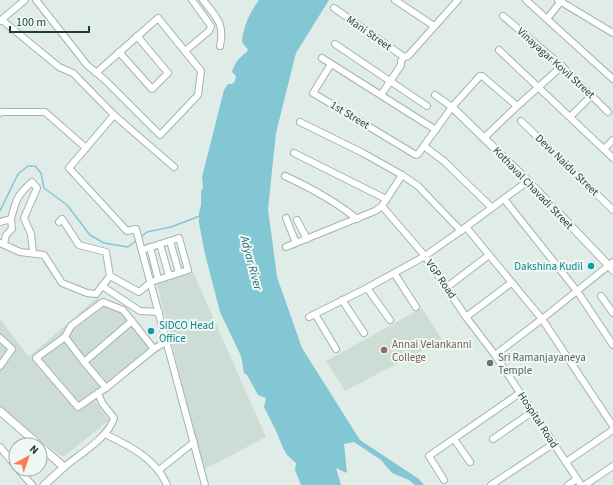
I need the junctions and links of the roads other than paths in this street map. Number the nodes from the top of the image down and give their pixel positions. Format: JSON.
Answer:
{"nodes":[{"id":1,"x":25,"y":0,"type":"edge"},
{"id":2,"x":36,"y":0,"type":"edge"},
{"id":3,"x":192,"y":0,"type":"edge"},
{"id":4,"x":203,"y":0,"type":"edge"},
{"id":5,"x":395,"y":0,"type":"edge"},
{"id":6,"x":458,"y":0,"type":"edge"},
{"id":7,"x":526,"y":0,"type":"edge"},
{"id":8,"x":560,"y":1,"type":"edge"},
{"id":9,"x":334,"y":8,"type":"dead end"},
{"id":10,"x":503,"y":16,"type":"dead end"},
{"id":11,"x":547,"y":19,"type":"junction"},
{"id":12,"x":1,"y":21,"type":"edge"},
{"id":13,"x":434,"y":26,"type":"junction"},
{"id":14,"x":612,"y":30,"type":"edge"},
{"id":15,"x":137,"y":36,"type":"junction"},
{"id":16,"x":335,"y":44,"type":"dead end"},
{"id":17,"x":220,"y":46,"type":"dead end"},
{"id":18,"x":499,"y":50,"type":"dead end"},
{"id":19,"x":185,"y":51,"type":"junction"},
{"id":20,"x":119,"y":52,"type":"junction"},
{"id":21,"x":406,"y":57,"type":"junction"},
{"id":22,"x":322,"y":58,"type":"dead end"},
{"id":23,"x":331,"y":64,"type":"junction"},
{"id":24,"x":562,"y":66,"type":"junction"},
{"id":25,"x":96,"y":73,"type":"junction"},
{"id":26,"x":613,"y":79,"type":"edge"},
{"id":27,"x":390,"y":81,"type":"junction"},
{"id":28,"x":538,"y":88,"type":"junction"},
{"id":29,"x":313,"y":92,"type":"junction"},
{"id":30,"x":381,"y":95,"type":"junction"},
{"id":31,"x":435,"y":95,"type":"dead end"},
{"id":32,"x":592,"y":95,"type":"junction"},
{"id":33,"x":309,"y":98,"type":"dead end"},
{"id":34,"x":427,"y":106,"type":"dead end"},
{"id":35,"x":517,"y":106,"type":"junction"},
{"id":36,"x":452,"y":107,"type":"junction"},
{"id":37,"x":608,"y":112,"type":"dead end"},
{"id":38,"x":0,"y":113,"type":"edge"},
{"id":39,"x":114,"y":115,"type":"junction"},
{"id":40,"x":570,"y":117,"type":"junction"},
{"id":41,"x":521,"y":121,"type":"dead end"},
{"id":42,"x":300,"y":122,"type":"dead end"},
{"id":43,"x":436,"y":130,"type":"junction"},
{"id":44,"x":484,"y":138,"type":"junction"},
{"id":45,"x":613,"y":140,"type":"edge"},
{"id":46,"x":424,"y":146,"type":"junction"},
{"id":47,"x":86,"y":148,"type":"junction"},
{"id":48,"x":604,"y":149,"type":"junction"},
{"id":49,"x":294,"y":153,"type":"dead end"},
{"id":50,"x":613,"y":158,"type":"edge"},
{"id":51,"x":174,"y":167,"type":"dead end"},
{"id":52,"x":402,"y":175,"type":"junction"},
{"id":53,"x":285,"y":176,"type":"dead end"},
{"id":54,"x":528,"y":181,"type":"junction"},
{"id":55,"x":386,"y":199,"type":"junction"},
{"id":56,"x":504,"y":199,"type":"junction"},
{"id":57,"x":382,"y":206,"type":"junction"},
{"id":58,"x":492,"y":208,"type":"junction"},
{"id":59,"x":613,"y":210,"type":"edge"},
{"id":60,"x":12,"y":216,"type":"junction"},
{"id":61,"x":24,"y":218,"type":"junction"},
{"id":62,"x":286,"y":218,"type":"dead end"},
{"id":63,"x":357,"y":218,"type":"junction"},
{"id":64,"x":297,"y":220,"type":"dead end"},
{"id":65,"x":0,"y":222,"type":"edge"},
{"id":66,"x":59,"y":222,"type":"dead end"},
{"id":67,"x":464,"y":229,"type":"junction"},
{"id":68,"x":308,"y":239,"type":"junction"},
{"id":69,"x":170,"y":241,"type":"junction"},
{"id":70,"x":296,"y":243,"type":"junction"},
{"id":71,"x":2,"y":244,"type":"edge"},
{"id":72,"x":160,"y":244,"type":"junction"},
{"id":73,"x":150,"y":247,"type":"junction"},
{"id":74,"x":286,"y":247,"type":"dead end"},
{"id":75,"x":142,"y":250,"type":"junction"},
{"id":76,"x":33,"y":253,"type":"junction"},
{"id":77,"x":489,"y":255,"type":"junction"},
{"id":78,"x":425,"y":256,"type":"junction"},
{"id":79,"x":612,"y":266,"type":"edge"},
{"id":80,"x":179,"y":273,"type":"junction"},
{"id":81,"x":394,"y":273,"type":"junction"},
{"id":82,"x":110,"y":276,"type":"junction"},
{"id":83,"x":169,"y":276,"type":"junction"},
{"id":84,"x":158,"y":279,"type":"junction"},
{"id":85,"x":151,"y":282,"type":"junction"},
{"id":86,"x":511,"y":283,"type":"junction"},
{"id":87,"x":102,"y":286,"type":"junction"},
{"id":88,"x":447,"y":287,"type":"junction"},
{"id":89,"x":367,"y":288,"type":"junction"},
{"id":90,"x":577,"y":291,"type":"junction"},
{"id":91,"x":601,"y":296,"type":"dead end"},
{"id":92,"x":342,"y":300,"type":"junction"},
{"id":93,"x":416,"y":307,"type":"dead end"},
{"id":94,"x":159,"y":312,"type":"junction"},
{"id":95,"x":613,"y":313,"type":"edge"},
{"id":96,"x":466,"y":317,"type":"junction"},
{"id":97,"x":542,"y":319,"type":"junction"},
{"id":98,"x":390,"y":320,"type":"dead end"},
{"id":99,"x":132,"y":321,"type":"junction"},
{"id":100,"x":364,"y":333,"type":"dead end"},
{"id":101,"x":65,"y":337,"type":"junction"},
{"id":102,"x":0,"y":338,"type":"edge"},
{"id":103,"x":167,"y":341,"type":"junction"},
{"id":104,"x":613,"y":345,"type":"edge"},
{"id":105,"x":154,"y":349,"type":"junction"},
{"id":106,"x":336,"y":349,"type":"dead end"},
{"id":107,"x":495,"y":355,"type":"junction"},
{"id":108,"x":84,"y":362,"type":"junction"},
{"id":109,"x":0,"y":366,"type":"edge"},
{"id":110,"x":106,"y":388,"type":"junction"},
{"id":111,"x":98,"y":393,"type":"junction"},
{"id":112,"x":520,"y":393,"type":"junction"},
{"id":113,"x":532,"y":412,"type":"junction"},
{"id":114,"x":1,"y":415,"type":"edge"},
{"id":115,"x":613,"y":426,"type":"edge"},
{"id":116,"x":613,"y":430,"type":"edge"},
{"id":117,"x":106,"y":434,"type":"junction"},
{"id":118,"x":28,"y":437,"type":"edge"},
{"id":119,"x":454,"y":439,"type":"junction"},
{"id":120,"x":493,"y":439,"type":"dead end"},
{"id":121,"x":194,"y":442,"type":"junction"},
{"id":122,"x":553,"y":444,"type":"junction"},
{"id":123,"x":0,"y":447,"type":"edge"},
{"id":124,"x":48,"y":454,"type":"edge"},
{"id":125,"x":8,"y":456,"type":"edge"},
{"id":126,"x":470,"y":462,"type":"dead end"},
{"id":127,"x":566,"y":462,"type":"junction"},
{"id":128,"x":613,"y":466,"type":"edge"},
{"id":129,"x":64,"y":467,"type":"junction"},
{"id":130,"x":159,"y":470,"type":"junction"},
{"id":131,"x":25,"y":477,"type":"edge"},
{"id":132,"x":577,"y":479,"type":"junction"},
{"id":133,"x":444,"y":480,"type":"dead end"},
{"id":134,"x":32,"y":485,"type":"edge"},
{"id":135,"x":44,"y":485,"type":"edge"},
{"id":136,"x":167,"y":485,"type":"edge"},
{"id":137,"x":205,"y":485,"type":"edge"},
{"id":138,"x":491,"y":485,"type":"edge"},
{"id":139,"x":568,"y":485,"type":"edge"},
{"id":140,"x":581,"y":485,"type":"edge"},
{"id":141,"x":585,"y":485,"type":"edge"}],
"edges":[{"from":1,"to":12,"type":"street"},
{"from":2,"to":25,"type":"street"},
{"from":3,"to":19,"type":"street"},
{"from":4,"to":17,"type":"street"},
{"from":5,"to":13,"type":"street"},
{"from":6,"to":13,"type":"street"},
{"from":7,"to":11,"type":"street"},
{"from":8,"to":11,"type":"street"},
{"from":8,"to":14,"type":"street"},
{"from":9,"to":21,"type":"street","name":"Mani Street"},
{"from":10,"to":24,"type":"street","name":"Vinayagar Kovil Street"},
{"from":11,"to":26,"type":"street"},
{"from":12,"to":39,"type":"street"},
{"from":13,"to":21,"type":"street"},
{"from":15,"to":19,"type":"street"},
{"from":15,"to":20,"type":"street"},
{"from":15,"to":20,"type":"street"},
{"from":16,"to":27,"type":"street"},
{"from":18,"to":28,"type":"street"},
{"from":19,"to":25,"type":"street"},
{"from":20,"to":25,"type":"street"},
{"from":21,"to":27,"type":"street"},
{"from":22,"to":23,"type":"street"},
{"from":23,"to":29,"type":"street"},
{"from":23,"to":30,"type":"street"},
{"from":24,"to":28,"type":"street"},
{"from":24,"to":32,"type":"street","name":"Vinayagar Kovil Street"},
{"from":27,"to":30,"type":"street"},
{"from":27,"to":34,"type":"street"},
{"from":28,"to":35,"type":"street"},
{"from":28,"to":40,"type":"street"},
{"from":29,"to":33,"type":"street"},
{"from":29,"to":46,"type":"street","name":"1st Street"},
{"from":30,"to":43,"type":"street"},
{"from":31,"to":36,"type":"street"},
{"from":32,"to":37,"type":"street","name":"Vinayagar Kovil Street"},
{"from":32,"to":40,"type":"street"},
{"from":35,"to":36,"type":"street"},
{"from":35,"to":44,"type":"street"},
{"from":36,"to":43,"type":"street"},
{"from":36,"to":44,"type":"street","name":"Kothaval Chavadi Street"},
{"from":38,"to":47,"type":"street"},
{"from":39,"to":47,"type":"street"},
{"from":39,"to":51,"type":"street"},
{"from":40,"to":48,"type":"street"},
{"from":41,"to":59,"type":"street","name":"Devu Naidu Street"},
{"from":42,"to":52,"type":"street"},
{"from":43,"to":46,"type":"street"},
{"from":44,"to":54,"type":"street","name":"Kothaval Chavadi Street"},
{"from":45,"to":48,"type":"street"},
{"from":46,"to":58,"type":"street"},
{"from":47,"to":75,"type":"street"},
{"from":48,"to":50,"type":"street"},
{"from":49,"to":55,"type":"street"},
{"from":52,"to":55,"type":"street"},
{"from":52,"to":67,"type":"street"},
{"from":53,"to":63,"type":"street"},
{"from":54,"to":56,"type":"street"},
{"from":54,"to":79,"type":"street","name":"Kothaval Chavadi Street"},
{"from":55,"to":57,"type":"street"},
{"from":56,"to":58,"type":"street"},
{"from":56,"to":90,"type":"street"},
{"from":57,"to":63,"type":"street"},
{"from":57,"to":78,"type":"street","name":"VGP Road"},
{"from":58,"to":67,"type":"street"},
{"from":60,"to":61,"type":"street"},
{"from":60,"to":61,"type":"street"},
{"from":60,"to":65,"type":"street"},
{"from":60,"to":71,"type":"street"},
{"from":61,"to":76,"type":"street"},
{"from":62,"to":70,"type":"street"},
{"from":63,"to":68,"type":"street"},
{"from":64,"to":68,"type":"street"},
{"from":66,"to":82,"type":"street"},
{"from":67,"to":77,"type":"street"},
{"from":67,"to":78,"type":"street"},
{"from":68,"to":70,"type":"street"},
{"from":69,"to":72,"type":"street"},
{"from":69,"to":80,"type":"street"},
{"from":69,"to":80,"type":"street"},
{"from":70,"to":74,"type":"street"},
{"from":71,"to":76,"type":"street"},
{"from":72,"to":73,"type":"street"},
{"from":72,"to":83,"type":"street"},
{"from":73,"to":75,"type":"street"},
{"from":73,"to":84,"type":"street"},
{"from":75,"to":85,"type":"street"},
{"from":76,"to":87,"type":"street"},
{"from":77,"to":86,"type":"street"},
{"from":77,"to":88,"type":"street"},
{"from":78,"to":81,"type":"street"},
{"from":78,"to":88,"type":"street","name":"VGP Road"},
{"from":79,"to":90,"type":"street"},
{"from":80,"to":83,"type":"street"},
{"from":81,"to":89,"type":"street"},
{"from":81,"to":93,"type":"street"},
{"from":82,"to":85,"type":"street"},
{"from":82,"to":87,"type":"street"},
{"from":83,"to":84,"type":"street"},
{"from":84,"to":85,"type":"street"},
{"from":85,"to":94,"type":"street"},
{"from":86,"to":96,"type":"street"},
{"from":86,"to":97,"type":"street"},
{"from":87,"to":94,"type":"street"},
{"from":88,"to":96,"type":"street","name":"VGP Road"},
{"from":89,"to":92,"type":"street"},
{"from":89,"to":98,"type":"street"},
{"from":90,"to":97,"type":"street"},
{"from":90,"to":104,"type":"street"},
{"from":91,"to":95,"type":"street"},
{"from":92,"to":100,"type":"street"},
{"from":92,"to":106,"type":"street"},
{"from":94,"to":103,"type":"street"},
{"from":96,"to":107,"type":"street","name":"VGP Road"},
{"from":97,"to":107,"type":"street"},
{"from":97,"to":115,"type":"street"},
{"from":99,"to":101,"type":"street"},
{"from":99,"to":105,"type":"street"},
{"from":99,"to":108,"type":"street"},
{"from":101,"to":108,"type":"street"},
{"from":101,"to":111,"type":"street"},
{"from":102,"to":109,"type":"street"},
{"from":103,"to":105,"type":"street"},
{"from":103,"to":121,"type":"street"},
{"from":105,"to":110,"type":"street"},
{"from":107,"to":112,"type":"street","name":"Hospital Road"},
{"from":108,"to":110,"type":"street"},
{"from":110,"to":111,"type":"street"},
{"from":111,"to":117,"type":"street"},
{"from":112,"to":113,"type":"street","name":"Hospital Road"},
{"from":112,"to":119,"type":"street"},
{"from":113,"to":120,"type":"street"},
{"from":113,"to":122,"type":"street","name":"Hospital Road"},
{"from":114,"to":118,"type":"street"},
{"from":116,"to":127,"type":"street"},
{"from":117,"to":129,"type":"street"},
{"from":117,"to":130,"type":"street"},
{"from":119,"to":126,"type":"street"},
{"from":119,"to":133,"type":"street"},
{"from":121,"to":130,"type":"street"},
{"from":121,"to":137,"type":"street"},
{"from":122,"to":127,"type":"street","name":"Hospital Road"},
{"from":122,"to":138,"type":"street"},
{"from":123,"to":125,"type":"street"},
{"from":124,"to":129,"type":"street"},
{"from":127,"to":132,"type":"street","name":"Hospital Road"},
{"from":128,"to":141,"type":"street"},
{"from":129,"to":135,"type":"street"},
{"from":130,"to":136,"type":"street"},
{"from":131,"to":134,"type":"street"},
{"from":132,"to":139,"type":"street"},
{"from":132,"to":140,"type":"street","name":"Hospital Road"}]}
